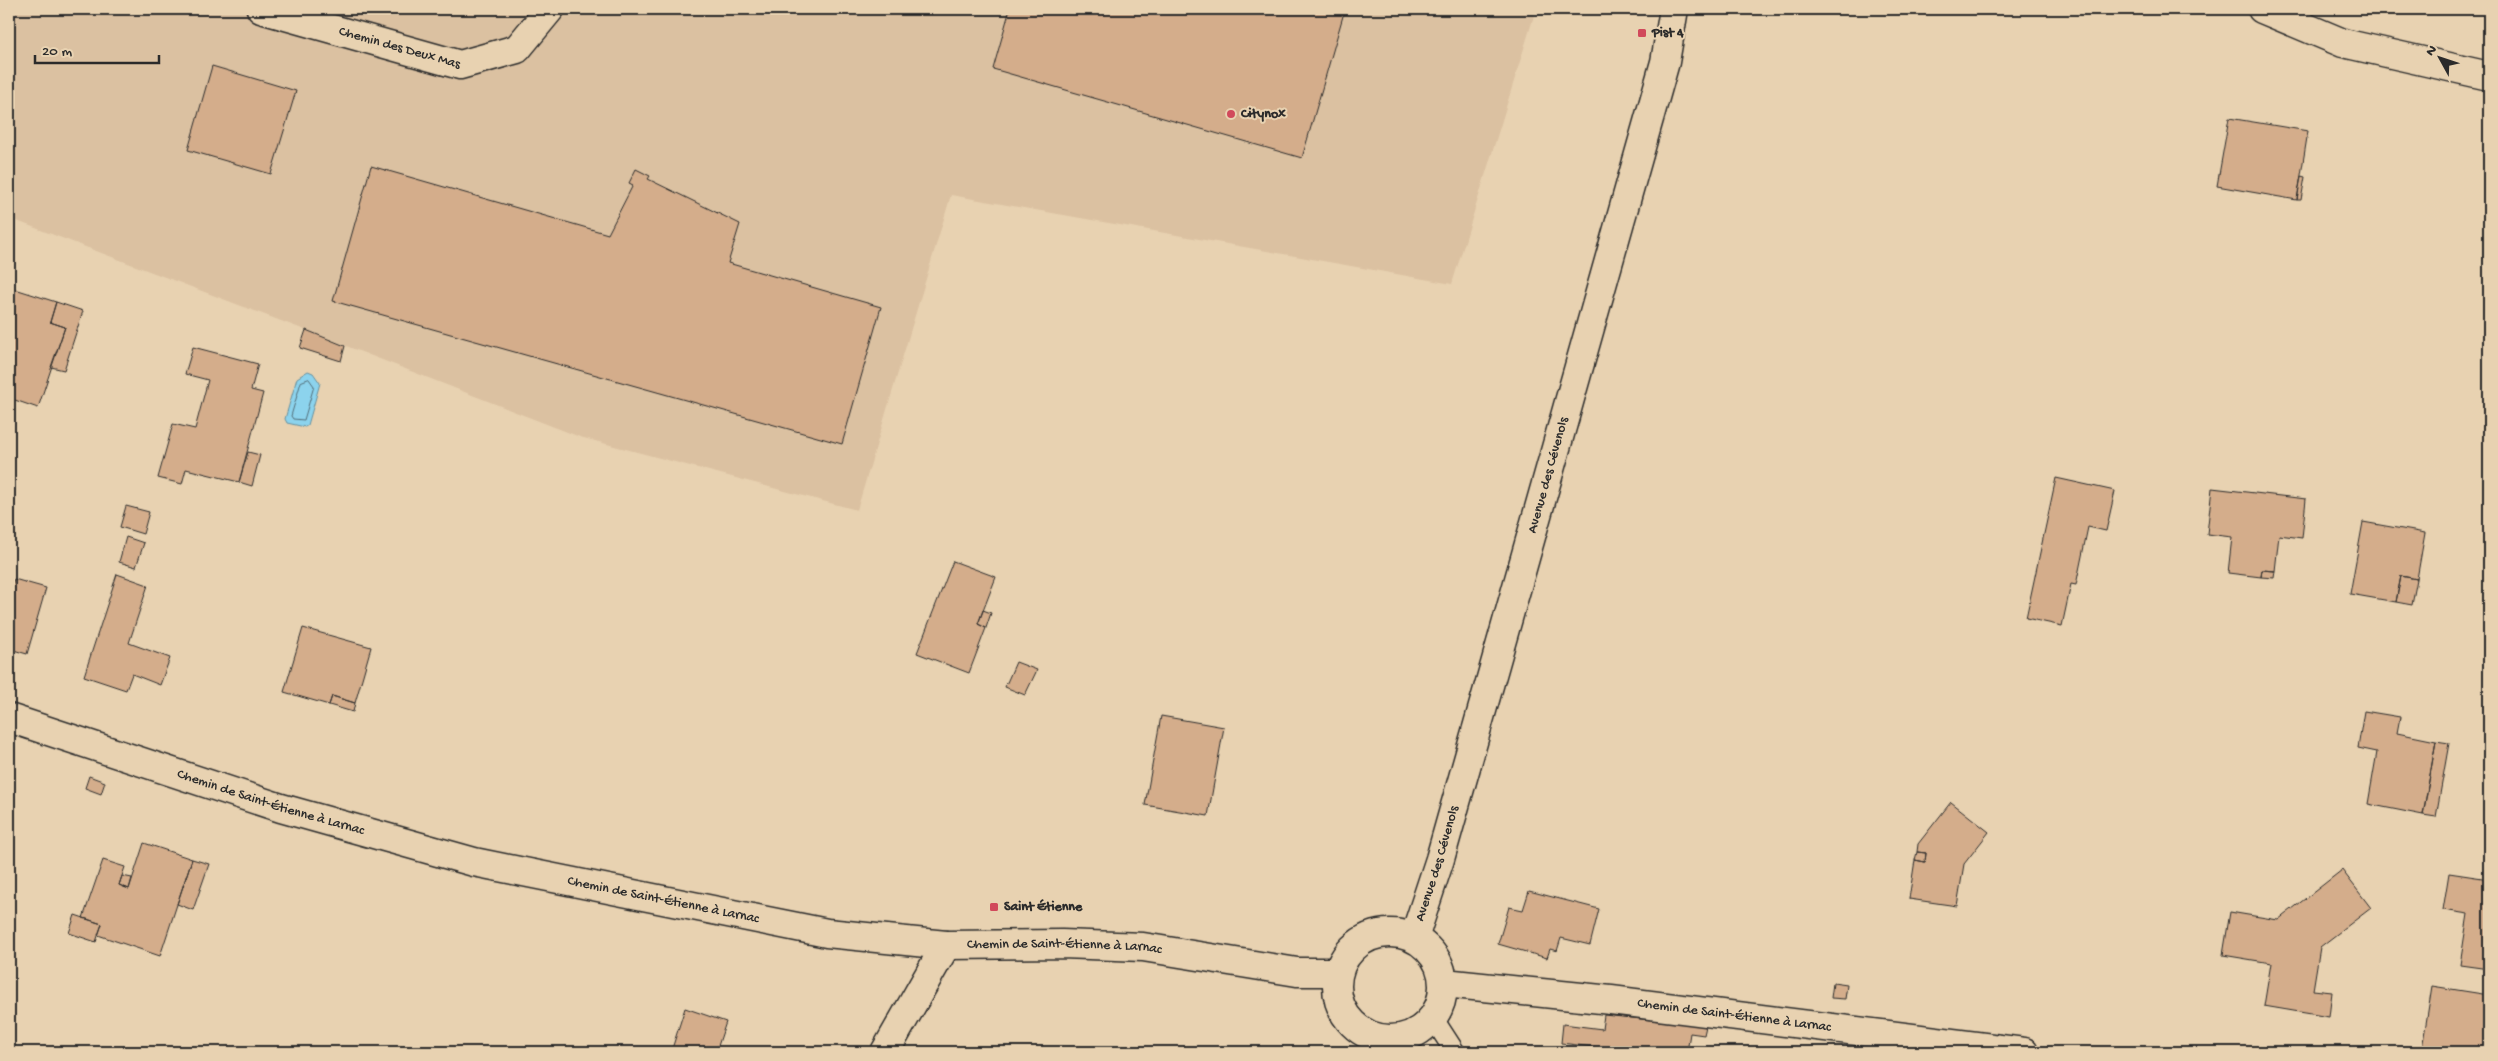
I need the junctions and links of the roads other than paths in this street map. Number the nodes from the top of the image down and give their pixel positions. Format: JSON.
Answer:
{"nodes":[{"id":1,"x":261,"y":9,"type":"edge"},
{"id":2,"x":550,"y":9,"type":"edge"},
{"id":3,"x":1674,"y":9,"type":"edge"},
{"id":4,"x":2262,"y":9,"type":"edge"},
{"id":5,"x":2489,"y":76,"type":"edge"},
{"id":6,"x":9,"y":718,"type":"edge"},
{"id":7,"x":1414,"y":938,"type":"junction"},
{"id":8,"x":946,"y":945,"type":"junction"},
{"id":9,"x":1338,"y":972,"type":"junction"},
{"id":10,"x":1444,"y":983,"type":"junction"},
{"id":11,"x":1433,"y":1018,"type":"junction"},
{"id":12,"x":1383,"y":1046,"type":"edge"},
{"id":13,"x":885,"y":1052,"type":"edge"},
{"id":14,"x":1454,"y":1052,"type":"edge"},
{"id":15,"x":2024,"y":1052,"type":"edge"}],
"edges":[{"from":1,"to":2,"type":"street","name":"Chemin des Deux Mas"},
{"from":3,"to":7,"type":"street","name":"Avenue des Cévenols"},
{"from":4,"to":5,"type":"street"},
{"from":6,"to":8,"type":"street","name":"Chemin de Saint-Étienne à Larnac"},
{"from":7,"to":9,"type":"street"},
{"from":7,"to":10,"type":"street"},
{"from":8,"to":9,"type":"street","name":"Chemin de Saint-Étienne à Larnac"},
{"from":8,"to":13,"type":"street"},
{"from":9,"to":12,"type":"street"},
{"from":10,"to":11,"type":"street"},
{"from":10,"to":15,"type":"street","name":"Chemin de Saint-Étienne à Larnac"},
{"from":11,"to":12,"type":"street"},
{"from":11,"to":14,"type":"lane"}]}
